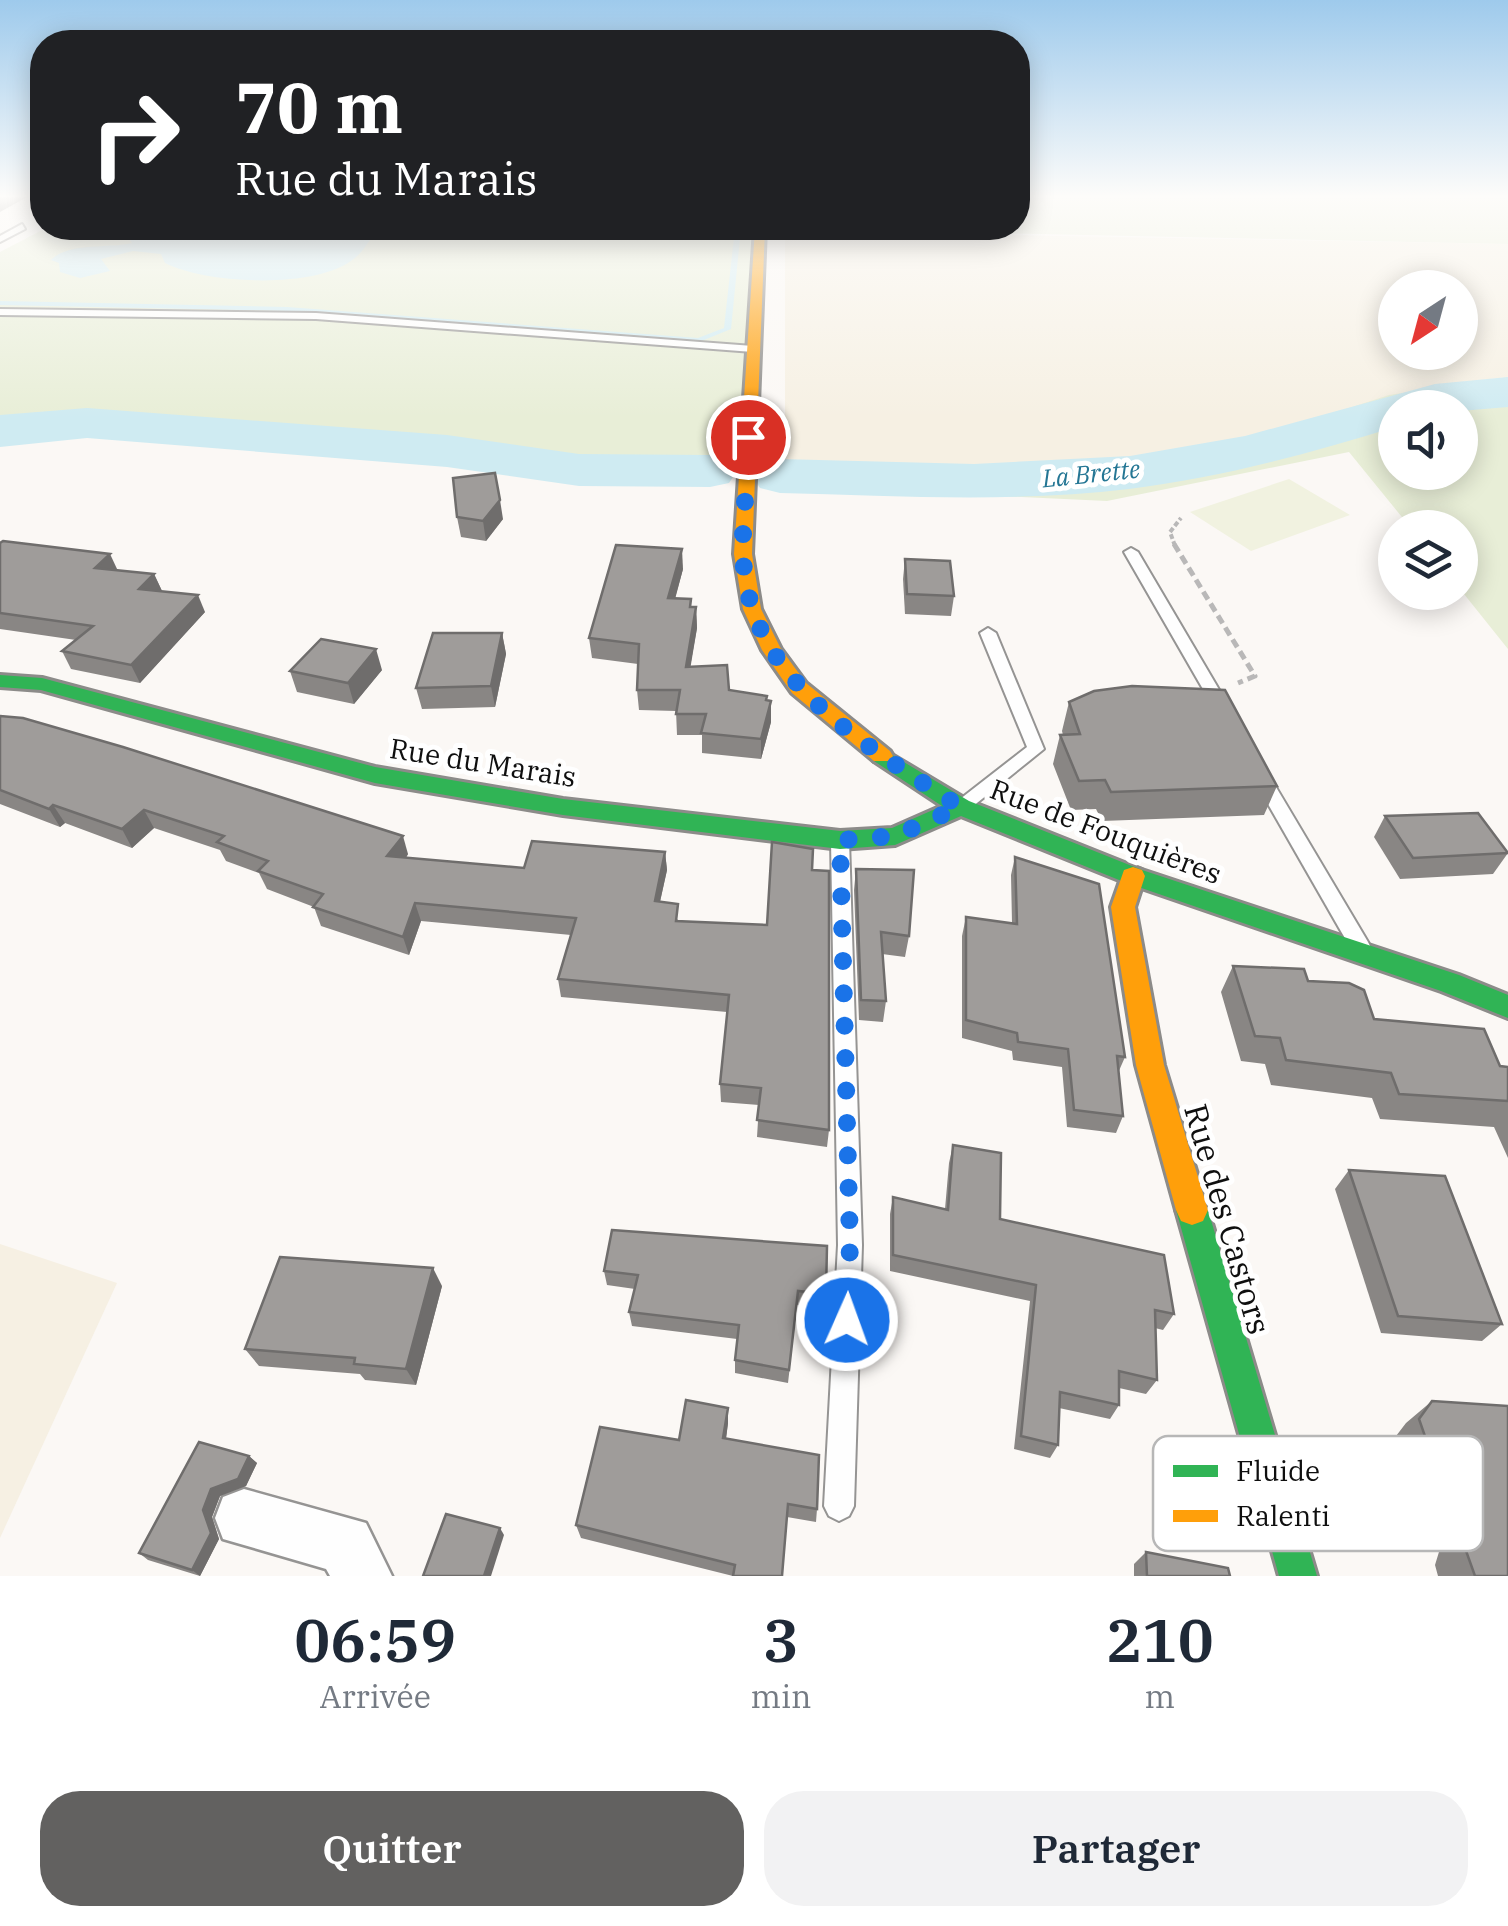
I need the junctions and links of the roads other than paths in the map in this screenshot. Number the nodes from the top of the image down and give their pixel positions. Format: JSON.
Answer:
{"nodes":[{"id":1,"x":758,"y":271,"type":"edge"},
{"id":2,"x":0,"y":312,"type":"edge"},
{"id":3,"x":754,"y":349,"type":"junction"},
{"id":4,"x":1131,"y":552,"type":"dead end"},
{"id":5,"x":988,"y":632,"type":"dead end"},
{"id":6,"x":0,"y":681,"type":"edge"},
{"id":7,"x":1232,"y":726,"type":"edge"},
{"id":8,"x":1250,"y":758,"type":"edge"},
{"id":9,"x":960,"y":807,"type":"junction"},
{"id":10,"x":840,"y":840,"type":"junction"},
{"id":11,"x":1134,"y":876,"type":"junction"},
{"id":12,"x":1364,"y":953,"type":"junction"},
{"id":13,"x":1508,"y":1006,"type":"edge"},
{"id":14,"x":1257,"y":1436,"type":"edge"},
{"id":15,"x":839,"y":1506,"type":"dead end"},
{"id":16,"x":244,"y":1518,"type":"dead end"},
{"id":17,"x":1291,"y":1551,"type":"edge"},
{"id":18,"x":362,"y":1576,"type":"edge"},
{"id":19,"x":1298,"y":1576,"type":"edge"}],
"edges":[{"from":1,"to":3,"type":"street","name":"Rue de Fouquières"},
{"from":2,"to":3,"type":"lane"},
{"from":3,"to":9,"type":"street","name":"Rue de Fouquières"},
{"from":4,"to":7,"type":"lane"},
{"from":5,"to":9,"type":"lane"},
{"from":6,"to":10,"type":"street","name":"Rue du Marais"},
{"from":8,"to":12,"type":"lane"},
{"from":9,"to":10,"type":"street","name":"Rue du Marais"},
{"from":9,"to":11,"type":"street","name":"Rue de Fouquières"},
{"from":10,"to":15,"type":"lane"},
{"from":11,"to":12,"type":"street","name":"Rue de Fouquières"},
{"from":11,"to":14,"type":"street","name":"Rue des Castors"},
{"from":12,"to":13,"type":"street","name":"Rue de Fouquières"},
{"from":16,"to":18,"type":"street"},
{"from":17,"to":19,"type":"street","name":"Rue des Castors"}]}
